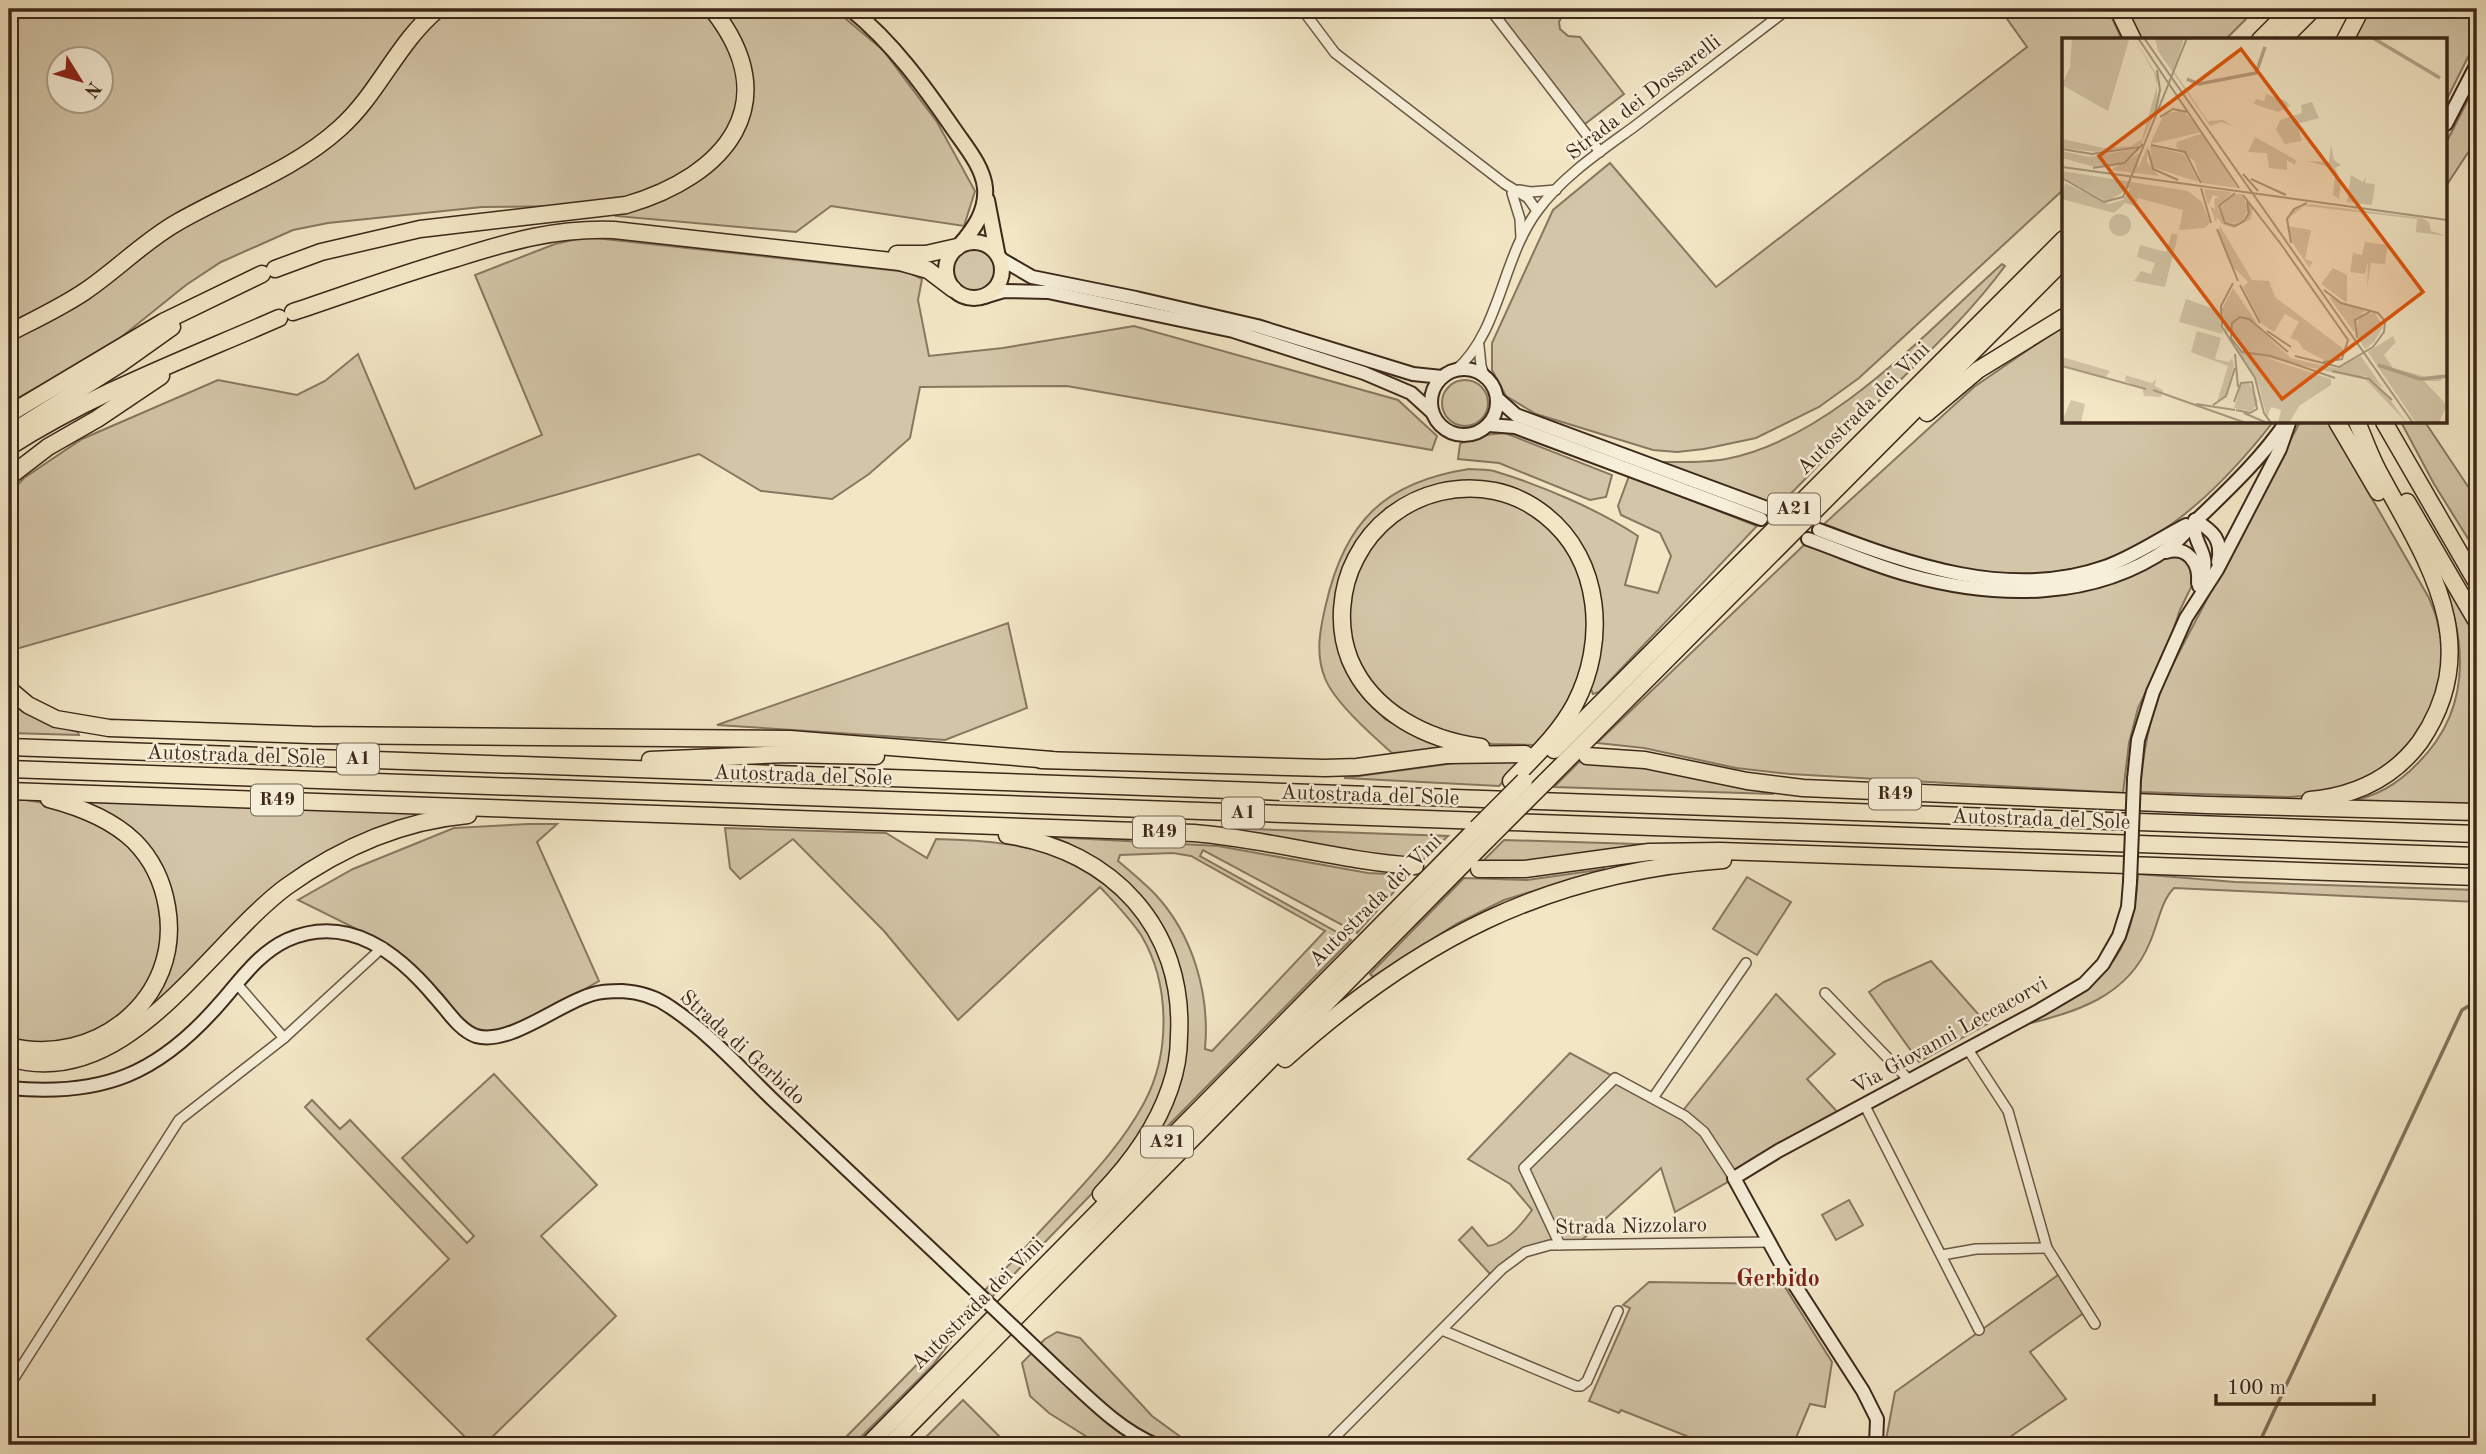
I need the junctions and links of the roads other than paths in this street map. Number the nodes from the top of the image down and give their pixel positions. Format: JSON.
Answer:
{"nodes":[{"id":1,"x":438,"y":9,"type":"edge"},
{"id":2,"x":712,"y":9,"type":"edge"},
{"id":3,"x":851,"y":9,"type":"edge"},
{"id":4,"x":1302,"y":9,"type":"edge"},
{"id":5,"x":1490,"y":9,"type":"edge"},
{"id":6,"x":1788,"y":9,"type":"edge"},
{"id":7,"x":2118,"y":9,"type":"edge"},
{"id":8,"x":2291,"y":9,"type":"edge"},
{"id":9,"x":2313,"y":9,"type":"edge"},
{"id":10,"x":2361,"y":9,"type":"edge"},
{"id":11,"x":2132,"y":38,"type":"edge"},
{"id":12,"x":2262,"y":38,"type":"edge"},
{"id":13,"x":2284,"y":38,"type":"edge"},
{"id":14,"x":2346,"y":38,"type":"edge"},
{"id":15,"x":2477,"y":64,"type":"edge"},
{"id":16,"x":2448,"y":120,"type":"edge"},
{"id":17,"x":1600,"y":152,"type":"junction"},
{"id":18,"x":985,"y":189,"type":"junction"},
{"id":19,"x":1556,"y":190,"type":"junction"},
{"id":20,"x":1513,"y":191,"type":"junction"},
{"id":21,"x":1537,"y":211,"type":"junction"},
{"id":22,"x":523,"y":218,"type":"junction"},
{"id":23,"x":1521,"y":238,"type":"junction"},
{"id":24,"x":2062,"y":241,"type":"edge"},
{"id":25,"x":958,"y":246,"type":"junction"},
{"id":26,"x":999,"y":256,"type":"junction"},
{"id":27,"x":2062,"y":262,"type":"edge"},
{"id":28,"x":953,"y":289,"type":"junction"},
{"id":29,"x":984,"y":297,"type":"junction"},
{"id":30,"x":212,"y":300,"type":"junction"},
{"id":31,"x":2062,"y":318,"type":"edge"},
{"id":32,"x":9,"y":333,"type":"edge"},
{"id":33,"x":1479,"y":345,"type":"junction"},
{"id":34,"x":191,"y":356,"type":"junction"},
{"id":35,"x":1456,"y":370,"type":"junction"},
{"id":36,"x":1484,"y":375,"type":"junction"},
{"id":37,"x":1442,"y":377,"type":"junction"},
{"id":38,"x":1498,"y":399,"type":"junction"},
{"id":39,"x":1432,"y":412,"type":"junction"},
{"id":40,"x":9,"y":414,"type":"edge"},
{"id":41,"x":2286,"y":424,"type":"edge"},
{"id":42,"x":2287,"y":424,"type":"edge"},
{"id":43,"x":2338,"y":424,"type":"edge"},
{"id":44,"x":2359,"y":424,"type":"edge"},
{"id":45,"x":2359,"y":424,"type":"edge"},
{"id":46,"x":2385,"y":424,"type":"edge"},
{"id":47,"x":2391,"y":424,"type":"edge"},
{"id":48,"x":1489,"y":425,"type":"junction"},
{"id":49,"x":9,"y":434,"type":"edge"},
{"id":50,"x":9,"y":447,"type":"edge"},
{"id":51,"x":9,"y":477,"type":"edge"},
{"id":52,"x":2195,"y":520,"type":"junction"},
{"id":53,"x":1819,"y":530,"type":"dead end"},
{"id":54,"x":1808,"y":539,"type":"dead end"},
{"id":55,"x":1772,"y":553,"type":"junction"},
{"id":56,"x":2159,"y":554,"type":"junction"},
{"id":57,"x":2477,"y":562,"type":"edge"},
{"id":58,"x":2217,"y":569,"type":"junction"},
{"id":59,"x":2477,"y":583,"type":"edge"},
{"id":60,"x":2192,"y":604,"type":"junction"},
{"id":61,"x":2186,"y":618,"type":"junction"},
{"id":62,"x":2477,"y":622,"type":"edge"},
{"id":63,"x":9,"y":689,"type":"edge"},
{"id":64,"x":2444,"y":696,"type":"junction"},
{"id":65,"x":9,"y":747,"type":"edge"},
{"id":66,"x":1587,"y":756,"type":"dead end"},
{"id":67,"x":1052,"y":760,"type":"junction"},
{"id":68,"x":553,"y":766,"type":"junction"},
{"id":69,"x":9,"y":769,"type":"edge"},
{"id":70,"x":1518,"y":781,"type":"junction"},
{"id":71,"x":9,"y":791,"type":"edge"},
{"id":72,"x":2207,"y":805,"type":"junction"},
{"id":73,"x":544,"y":811,"type":"junction"},
{"id":74,"x":2477,"y":812,"type":"edge"},
{"id":75,"x":900,"y":824,"type":"junction"},
{"id":76,"x":2477,"y":834,"type":"edge"},
{"id":77,"x":1477,"y":835,"type":"junction"},
{"id":78,"x":1871,"y":856,"type":"junction"},
{"id":79,"x":2477,"y":856,"type":"edge"},
{"id":80,"x":1415,"y":866,"type":"dead end"},
{"id":81,"x":1479,"y":869,"type":"dead end"},
{"id":82,"x":2477,"y":877,"type":"edge"},
{"id":83,"x":383,"y":947,"type":"junction"},
{"id":84,"x":1746,"y":963,"type":"dead end"},
{"id":85,"x":237,"y":984,"type":"junction"},
{"id":86,"x":1825,"y":993,"type":"dead end"},
{"id":87,"x":284,"y":1038,"type":"junction"},
{"id":88,"x":9,"y":1046,"type":"edge"},
{"id":89,"x":1967,"y":1048,"type":"junction"},
{"id":90,"x":9,"y":1058,"type":"edge"},
{"id":91,"x":1909,"y":1080,"type":"junction"},
{"id":92,"x":9,"y":1088,"type":"edge"},
{"id":93,"x":1653,"y":1098,"type":"junction"},
{"id":94,"x":1864,"y":1104,"type":"junction"},
{"id":95,"x":1173,"y":1158,"type":"junction"},
{"id":96,"x":1734,"y":1178,"type":"junction"},
{"id":97,"x":1770,"y":1242,"type":"junction"},
{"id":98,"x":1559,"y":1245,"type":"junction"},
{"id":99,"x":2047,"y":1248,"type":"junction"},
{"id":100,"x":1942,"y":1255,"type":"junction"},
{"id":101,"x":1030,"y":1282,"type":"junction"},
{"id":102,"x":1618,"y":1311,"type":"dead end"},
{"id":103,"x":2095,"y":1324,"type":"dead end"},
{"id":104,"x":1442,"y":1330,"type":"junction"},
{"id":105,"x":1979,"y":1330,"type":"dead end"},
{"id":106,"x":9,"y":1386,"type":"edge"},
{"id":107,"x":868,"y":1445,"type":"edge"},
{"id":108,"x":890,"y":1445,"type":"edge"},
{"id":109,"x":1156,"y":1445,"type":"edge"},
{"id":110,"x":1327,"y":1445,"type":"edge"},
{"id":111,"x":1876,"y":1445,"type":"edge"}],
"edges":[{"from":1,"to":32,"type":"highway"},
{"from":2,"to":22,"type":"highway"},
{"from":3,"to":18,"type":"main road"},
{"from":4,"to":20,"type":"street"},
{"from":5,"to":17,"type":"street"},
{"from":6,"to":17,"type":"street","name":"Strada dei Dossarelli"},
{"from":7,"to":11,"type":"highway"},
{"from":8,"to":12,"type":"highway"},
{"from":9,"to":13,"type":"highway"},
{"from":10,"to":14,"type":"highway"},
{"from":15,"to":16,"type":"street"},
{"from":17,"to":19,"type":"street","name":"Strada dei Dossarelli"},
{"from":18,"to":25,"type":"main road"},
{"from":18,"to":26,"type":"main road"},
{"from":19,"to":20,"type":"street"},
{"from":19,"to":21,"type":"street","name":"Strada dei Dossarelli"},
{"from":20,"to":21,"type":"street"},
{"from":20,"to":23,"type":"street"},
{"from":21,"to":23,"type":"street","name":"Strada dei Dossarelli"},
{"from":22,"to":25,"type":"highway"},
{"from":22,"to":30,"type":"highway"},
{"from":23,"to":33,"type":"street","name":"Strada dei Dossarelli"},
{"from":24,"to":70,"type":"highway","name":"Autostrada dei Vini","number":"A21"},
{"from":25,"to":26,"type":"main road"},
{"from":25,"to":28,"type":"main road"},
{"from":26,"to":29,"type":"main road"},
{"from":26,"to":37,"type":"street"},
{"from":27,"to":55,"type":"highway","name":"Autostrada dei Vini","number":"A21"},
{"from":28,"to":29,"type":"main road"},
{"from":28,"to":34,"type":"highway"},
{"from":29,"to":39,"type":"street"},
{"from":30,"to":40,"type":"highway"},
{"from":30,"to":49,"type":"highway"},
{"from":31,"to":55,"type":"highway"},
{"from":33,"to":35,"type":"street"},
{"from":33,"to":36,"type":"street"},
{"from":34,"to":50,"type":"highway"},
{"from":34,"to":51,"type":"highway"},
{"from":35,"to":36,"type":"street"},
{"from":35,"to":37,"type":"street"},
{"from":36,"to":38,"type":"street"},
{"from":37,"to":39,"type":"street"},
{"from":38,"to":48,"type":"street"},
{"from":38,"to":48,"type":"street"},
{"from":39,"to":48,"type":"street"},
{"from":41,"to":52,"type":"street"},
{"from":42,"to":58,"type":"street","name":"Via Giovanni Leccacorvi"},
{"from":43,"to":64,"type":"highway"},
{"from":44,"to":64,"type":"highway"},
{"from":45,"to":62,"type":"highway"},
{"from":46,"to":59,"type":"highway"},
{"from":47,"to":57,"type":"highway"},
{"from":52,"to":53,"type":"street"},
{"from":52,"to":56,"type":"street"},
{"from":52,"to":58,"type":"street"},
{"from":52,"to":60,"type":"street"},
{"from":54,"to":56,"type":"street"},
{"from":55,"to":77,"type":"highway","name":"Autostrada dei Vini","number":"A21","bridge":true},
{"from":56,"to":60,"type":"street"},
{"from":58,"to":61,"type":"street","name":"Via Giovanni Leccacorvi"},
{"from":60,"to":61,"type":"street"},
{"from":61,"to":89,"type":"street","name":"Via Giovanni Leccacorvi","bridge":true},
{"from":63,"to":67,"type":"highway"},
{"from":64,"to":72,"type":"highway"},
{"from":65,"to":68,"type":"highway","name":"Autostrada del Sole","number":"A1"},
{"from":66,"to":72,"type":"highway","number":"R49"},
{"from":67,"to":68,"type":"highway"},
{"from":67,"to":70,"type":"highway"},
{"from":68,"to":76,"type":"highway","name":"Autostrada del Sole","number":"A1"},
{"from":69,"to":79,"type":"highway","name":"Autostrada del Sole","number":"A1"},
{"from":70,"to":77,"type":"highway","bridge":true},
{"from":71,"to":73,"type":"highway","number":"R49"},
{"from":71,"to":88,"type":"highway"},
{"from":72,"to":74,"type":"highway","number":"R49"},
{"from":73,"to":75,"type":"highway","number":"R49"},
{"from":73,"to":90,"type":"highway"},
{"from":75,"to":80,"type":"highway","number":"R49"},
{"from":75,"to":101,"type":"highway"},
{"from":77,"to":95,"type":"highway","name":"Autostrada dei Vini","number":"A21"},
{"from":77,"to":101,"type":"highway","name":"Autostrada dei Vini","number":"A21"},
{"from":78,"to":81,"type":"highway"},
{"from":78,"to":82,"type":"highway"},
{"from":78,"to":95,"type":"highway"},
{"from":83,"to":85,"type":"street","name":"Strada di Gerbido"},
{"from":83,"to":87,"type":"street"},
{"from":83,"to":109,"type":"street","name":"Strada di Gerbido","bridge":true},
{"from":84,"to":93,"type":"street"},
{"from":85,"to":87,"type":"street"},
{"from":85,"to":92,"type":"street","name":"Strada di Gerbido"},
{"from":86,"to":91,"type":"street"},
{"from":87,"to":106,"type":"street"},
{"from":89,"to":91,"type":"street","name":"Via Giovanni Leccacorvi"},
{"from":89,"to":99,"type":"street"},
{"from":91,"to":94,"type":"street","name":"Via Giovanni Leccacorvi"},
{"from":93,"to":96,"type":"street"},
{"from":93,"to":98,"type":"street"},
{"from":94,"to":96,"type":"street","name":"Via Giovanni Leccacorvi"},
{"from":94,"to":100,"type":"street"},
{"from":95,"to":108,"type":"highway","name":"Autostrada dei Vini","number":"A21"},
{"from":96,"to":97,"type":"street"},
{"from":97,"to":98,"type":"street","name":"Strada Nizzolaro"},
{"from":97,"to":111,"type":"street"},
{"from":98,"to":104,"type":"street","name":"Strada Nizzolaro"},
{"from":99,"to":100,"type":"street"},
{"from":99,"to":103,"type":"street"},
{"from":100,"to":105,"type":"street"},
{"from":101,"to":107,"type":"highway","name":"Autostrada dei Vini","number":"A21"},
{"from":102,"to":104,"type":"street"},
{"from":104,"to":110,"type":"street","name":"Strada Nizzolaro"}]}
